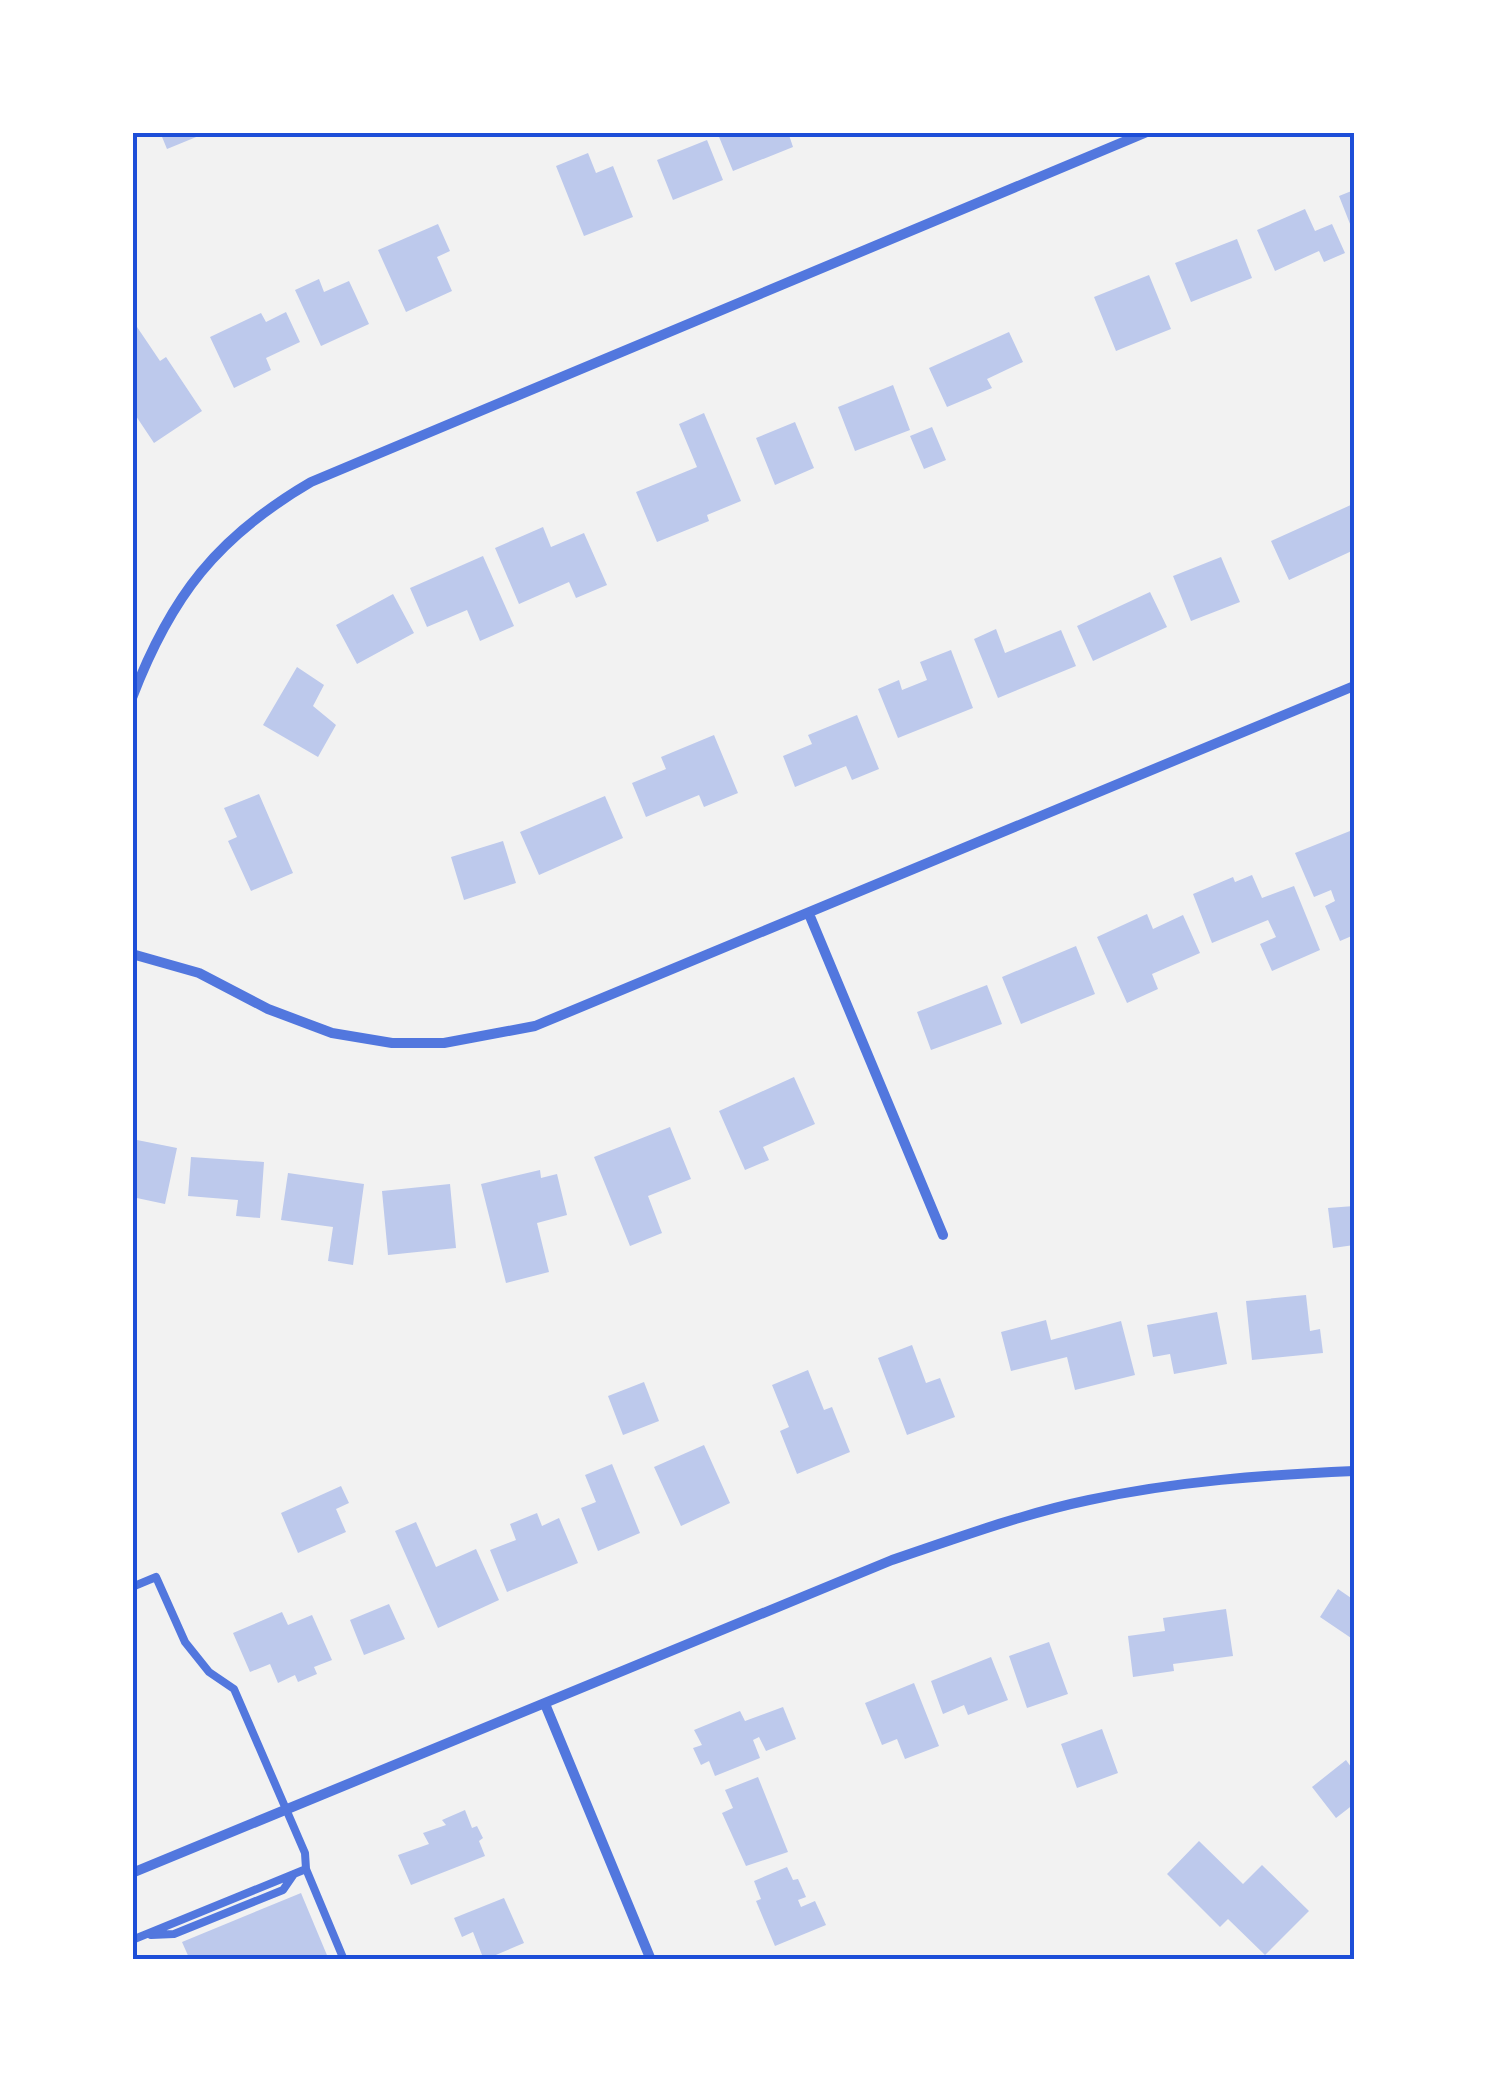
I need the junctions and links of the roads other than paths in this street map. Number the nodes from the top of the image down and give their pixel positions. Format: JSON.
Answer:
{"nodes":[{"id":1,"x":1147,"y":132,"type":"edge"},
{"id":2,"x":1354,"y":686,"type":"edge"},
{"id":3,"x":132,"y":698,"type":"edge"},
{"id":4,"x":809,"y":914,"type":"junction"},
{"id":5,"x":132,"y":954,"type":"edge"},
{"id":6,"x":943,"y":1235,"type":"dead end"},
{"id":7,"x":1354,"y":1471,"type":"edge"},
{"id":8,"x":132,"y":1586,"type":"edge"},
{"id":9,"x":545,"y":1704,"type":"junction"},
{"id":10,"x":285,"y":1810,"type":"junction"},
{"id":11,"x":306,"y":1869,"type":"junction"},
{"id":12,"x":132,"y":1873,"type":"edge"},
{"id":13,"x":132,"y":1940,"type":"edge"},
{"id":14,"x":344,"y":1960,"type":"edge"},
{"id":15,"x":651,"y":1960,"type":"edge"}],
"edges":[{"from":1,"to":3,"type":"street"},
{"from":2,"to":4,"type":"street"},
{"from":4,"to":5,"type":"street"},
{"from":4,"to":6,"type":"street"},
{"from":7,"to":9,"type":"street"},
{"from":8,"to":10,"type":"lane"},
{"from":9,"to":10,"type":"street"},
{"from":9,"to":15,"type":"street"},
{"from":10,"to":11,"type":"lane"},
{"from":10,"to":12,"type":"street"},
{"from":11,"to":13,"type":"lane"},
{"from":11,"to":14,"type":"lane"}]}
